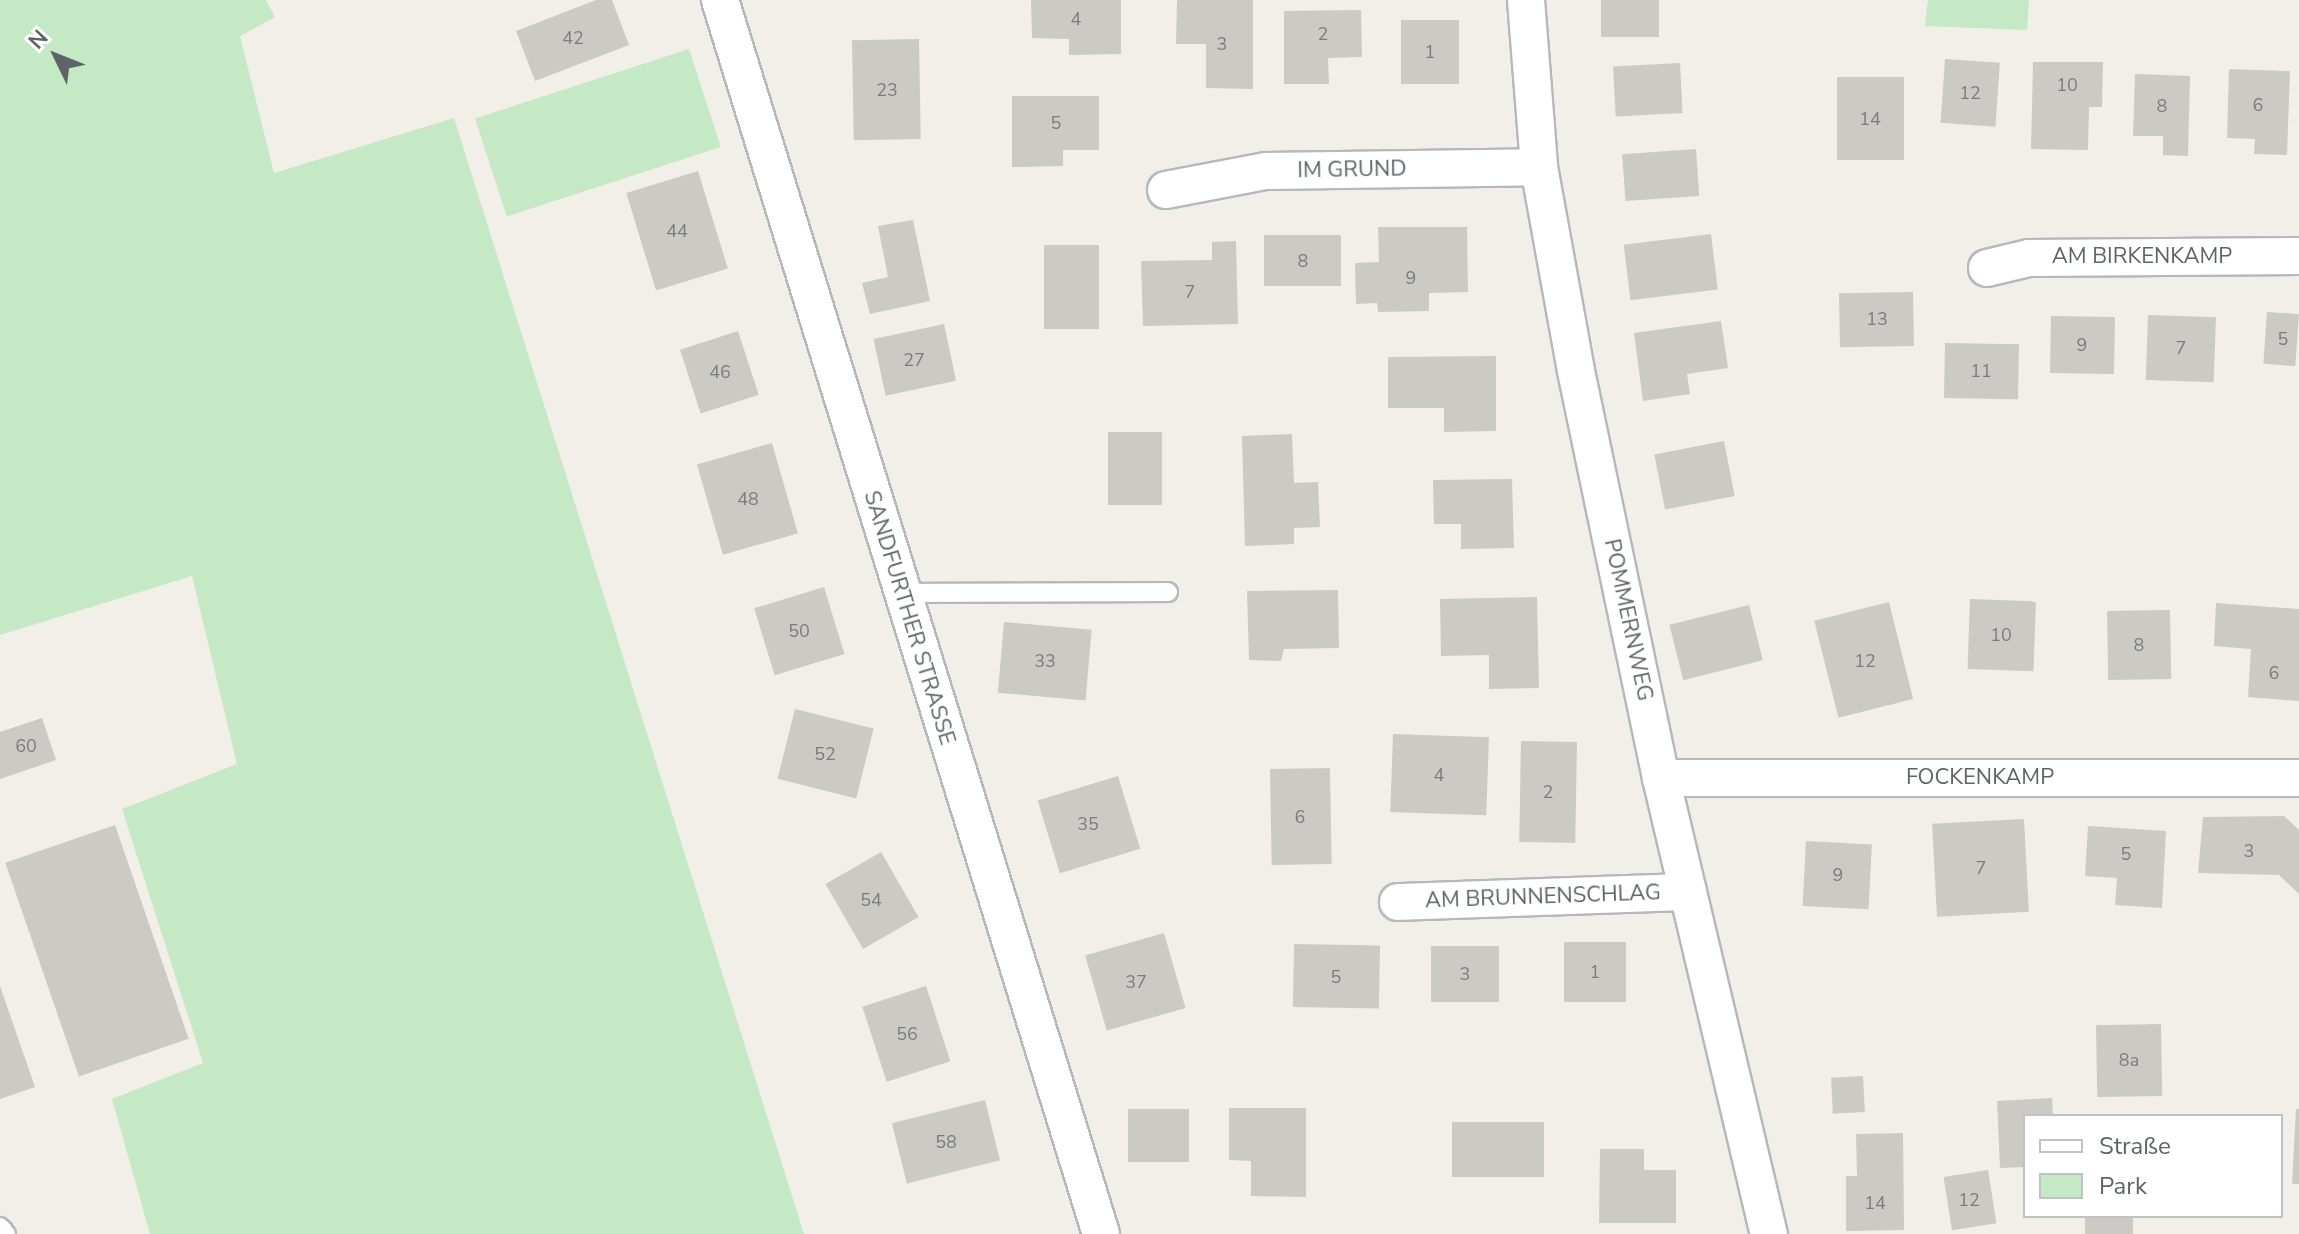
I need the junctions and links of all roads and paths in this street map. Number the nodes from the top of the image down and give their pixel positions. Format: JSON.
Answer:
{"nodes":[{"id":1,"x":720,"y":0,"type":"edge"},
{"id":2,"x":1526,"y":0,"type":"edge"},
{"id":3,"x":1539,"y":167,"type":"junction"},
{"id":4,"x":1166,"y":190,"type":"dead end"},
{"id":5,"x":2299,"y":256,"type":"edge"},
{"id":6,"x":1987,"y":268,"type":"dead end"},
{"id":7,"x":1168,"y":592,"type":"dead end"},
{"id":8,"x":902,"y":593,"type":"junction"},
{"id":9,"x":1661,"y":778,"type":"junction"},
{"id":10,"x":2299,"y":778,"type":"edge"},
{"id":11,"x":1688,"y":892,"type":"junction"},
{"id":12,"x":1398,"y":902,"type":"dead end"},
{"id":13,"x":0,"y":1227,"type":"edge"},
{"id":14,"x":6,"y":1234,"type":"edge"},
{"id":15,"x":1101,"y":1234,"type":"edge"},
{"id":16,"x":1769,"y":1234,"type":"edge"}],
"edges":[{"from":1,"to":8,"type":"street","name":"SANDFURTHER STRASSE"},
{"from":2,"to":3,"type":"street","name":"POMMERNWEG"},
{"from":3,"to":4,"type":"street","name":"IM GRUND"},
{"from":3,"to":9,"type":"street","name":"POMMERNWEG"},
{"from":5,"to":6,"type":"street","name":"AM BIRKENKAMP"},
{"from":7,"to":8,"type":"lane"},
{"from":8,"to":15,"type":"street","name":"SANDFURTHER STRASSE"},
{"from":9,"to":10,"type":"street","name":"FOCKENKAMP"},
{"from":9,"to":11,"type":"street","name":"POMMERNWEG"},
{"from":11,"to":12,"type":"street","name":"AM BRUNNENSCHLAG"},
{"from":11,"to":16,"type":"street","name":"POMMERNWEG"},
{"from":13,"to":14,"type":"lane"}]}
